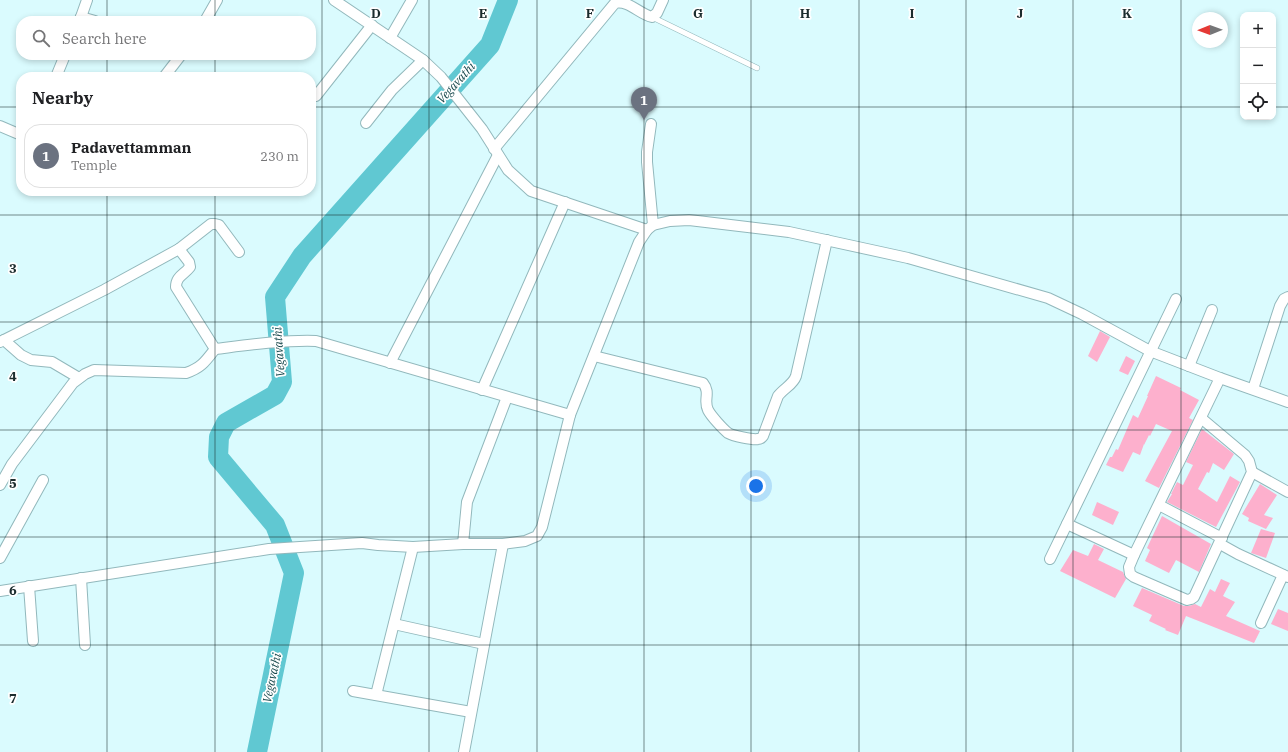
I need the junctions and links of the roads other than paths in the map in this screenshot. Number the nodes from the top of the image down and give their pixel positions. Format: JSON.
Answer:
{"nodes":[{"id":1,"x":87,"y":0,"type":"edge"},
{"id":2,"x":217,"y":0,"type":"edge"},
{"id":3,"x":334,"y":0,"type":"edge"},
{"id":4,"x":412,"y":0,"type":"edge"},
{"id":5,"x":664,"y":0,"type":"edge"},
{"id":6,"x":81,"y":16,"type":"edge"},
{"id":7,"x":208,"y":16,"type":"edge"},
{"id":8,"x":652,"y":17,"type":"junction"},
{"id":9,"x":372,"y":25,"type":"junction"},
{"id":10,"x":390,"y":38,"type":"junction"},
{"id":11,"x":63,"y":60,"type":"edge"},
{"id":12,"x":176,"y":60,"type":"edge"},
{"id":13,"x":423,"y":60,"type":"junction"},
{"id":14,"x":757,"y":68,"type":"dead end"},
{"id":15,"x":58,"y":72,"type":"edge"},
{"id":16,"x":168,"y":72,"type":"edge"},
{"id":17,"x":316,"y":96,"type":"dead end"},
{"id":18,"x":366,"y":123,"type":"dead end"},
{"id":19,"x":651,"y":124,"type":"dead end"},
{"id":20,"x":0,"y":126,"type":"edge"},
{"id":21,"x":16,"y":132,"type":"edge"},
{"id":22,"x":496,"y":152,"type":"junction"},
{"id":23,"x":565,"y":202,"type":"junction"},
{"id":24,"x":650,"y":227,"type":"junction"},
{"id":25,"x":827,"y":240,"type":"junction"},
{"id":26,"x":179,"y":250,"type":"junction"},
{"id":27,"x":239,"y":252,"type":"dead end"},
{"id":28,"x":1288,"y":297,"type":"edge"},
{"id":29,"x":1176,"y":298,"type":"dead end"},
{"id":30,"x":1212,"y":310,"type":"dead end"},
{"id":31,"x":2,"y":341,"type":"edge"},
{"id":32,"x":215,"y":349,"type":"junction"},
{"id":33,"x":1150,"y":351,"type":"junction"},
{"id":34,"x":594,"y":356,"type":"junction"},
{"id":35,"x":390,"y":363,"type":"junction"},
{"id":36,"x":1189,"y":366,"type":"junction"},
{"id":37,"x":78,"y":378,"type":"junction"},
{"id":38,"x":1220,"y":378,"type":"junction"},
{"id":39,"x":1253,"y":389,"type":"junction"},
{"id":40,"x":482,"y":390,"type":"junction"},
{"id":41,"x":507,"y":397,"type":"junction"},
{"id":42,"x":1288,"y":402,"type":"edge"},
{"id":43,"x":570,"y":415,"type":"junction"},
{"id":44,"x":1201,"y":418,"type":"junction"},
{"id":45,"x":1252,"y":472,"type":"junction"},
{"id":46,"x":43,"y":480,"type":"dead end"},
{"id":47,"x":0,"y":485,"type":"edge"},
{"id":48,"x":1288,"y":492,"type":"edge"},
{"id":49,"x":1159,"y":505,"type":"junction"},
{"id":50,"x":1066,"y":524,"type":"junction"},
{"id":51,"x":1221,"y":541,"type":"junction"},
{"id":52,"x":463,"y":544,"type":"junction"},
{"id":53,"x":503,"y":544,"type":"junction"},
{"id":54,"x":413,"y":547,"type":"junction"},
{"id":55,"x":1134,"y":555,"type":"junction"},
{"id":56,"x":0,"y":558,"type":"edge"},
{"id":57,"x":1050,"y":559,"type":"dead end"},
{"id":58,"x":1286,"y":576,"type":"edge"},
{"id":59,"x":81,"y":578,"type":"junction"},
{"id":60,"x":29,"y":586,"type":"junction"},
{"id":61,"x":0,"y":590,"type":"edge"},
{"id":62,"x":1261,"y":622,"type":"dead end"},
{"id":63,"x":394,"y":624,"type":"junction"},
{"id":64,"x":33,"y":641,"type":"dead end"},
{"id":65,"x":484,"y":644,"type":"junction"},
{"id":66,"x":85,"y":645,"type":"dead end"},
{"id":67,"x":353,"y":691,"type":"dead end"},
{"id":68,"x":376,"y":695,"type":"junction"},
{"id":69,"x":471,"y":712,"type":"junction"},
{"id":70,"x":464,"y":752,"type":"edge"}],
"edges":[{"from":1,"to":6,"type":"street"},
{"from":2,"to":7,"type":"street"},
{"from":3,"to":9,"type":"street"},
{"from":4,"to":10,"type":"street"},
{"from":5,"to":8,"type":"street"},
{"from":8,"to":14,"type":"lane"},
{"from":8,"to":22,"type":"street"},
{"from":9,"to":10,"type":"street"},
{"from":9,"to":17,"type":"street"},
{"from":10,"to":13,"type":"street"},
{"from":11,"to":15,"type":"street"},
{"from":12,"to":16,"type":"street"},
{"from":13,"to":18,"type":"street"},
{"from":13,"to":22,"type":"street"},
{"from":19,"to":24,"type":"street"},
{"from":20,"to":21,"type":"street"},
{"from":22,"to":23,"type":"street"},
{"from":22,"to":35,"type":"street"},
{"from":23,"to":24,"type":"street"},
{"from":23,"to":40,"type":"street"},
{"from":24,"to":25,"type":"street"},
{"from":24,"to":34,"type":"street"},
{"from":25,"to":33,"type":"street"},
{"from":25,"to":34,"type":"street"},
{"from":26,"to":27,"type":"street"},
{"from":26,"to":31,"type":"street"},
{"from":26,"to":32,"type":"street"},
{"from":28,"to":39,"type":"street"},
{"from":29,"to":33,"type":"street"},
{"from":30,"to":36,"type":"street"},
{"from":31,"to":37,"type":"street"},
{"from":32,"to":35,"type":"street"},
{"from":32,"to":37,"type":"street"},
{"from":33,"to":36,"type":"street"},
{"from":33,"to":50,"type":"street"},
{"from":34,"to":43,"type":"street"},
{"from":35,"to":40,"type":"street"},
{"from":36,"to":38,"type":"street"},
{"from":37,"to":47,"type":"street"},
{"from":38,"to":39,"type":"street"},
{"from":38,"to":44,"type":"street"},
{"from":39,"to":42,"type":"street"},
{"from":40,"to":41,"type":"street"},
{"from":41,"to":43,"type":"street"},
{"from":41,"to":52,"type":"street"},
{"from":43,"to":53,"type":"street"},
{"from":44,"to":45,"type":"street"},
{"from":44,"to":49,"type":"street"},
{"from":45,"to":48,"type":"street"},
{"from":45,"to":51,"type":"street"},
{"from":46,"to":56,"type":"street"},
{"from":49,"to":51,"type":"street"},
{"from":49,"to":55,"type":"street"},
{"from":50,"to":55,"type":"street"},
{"from":50,"to":57,"type":"street"},
{"from":51,"to":55,"type":"street"},
{"from":51,"to":58,"type":"street"},
{"from":52,"to":53,"type":"street"},
{"from":52,"to":54,"type":"street"},
{"from":53,"to":65,"type":"street"},
{"from":54,"to":59,"type":"street"},
{"from":54,"to":63,"type":"street"},
{"from":58,"to":62,"type":"street"},
{"from":59,"to":60,"type":"street"},
{"from":59,"to":66,"type":"street"},
{"from":60,"to":61,"type":"street"},
{"from":60,"to":64,"type":"street"},
{"from":63,"to":65,"type":"street"},
{"from":63,"to":68,"type":"street"},
{"from":65,"to":69,"type":"street"},
{"from":67,"to":68,"type":"street"},
{"from":68,"to":69,"type":"street"},
{"from":69,"to":70,"type":"street"}]}
